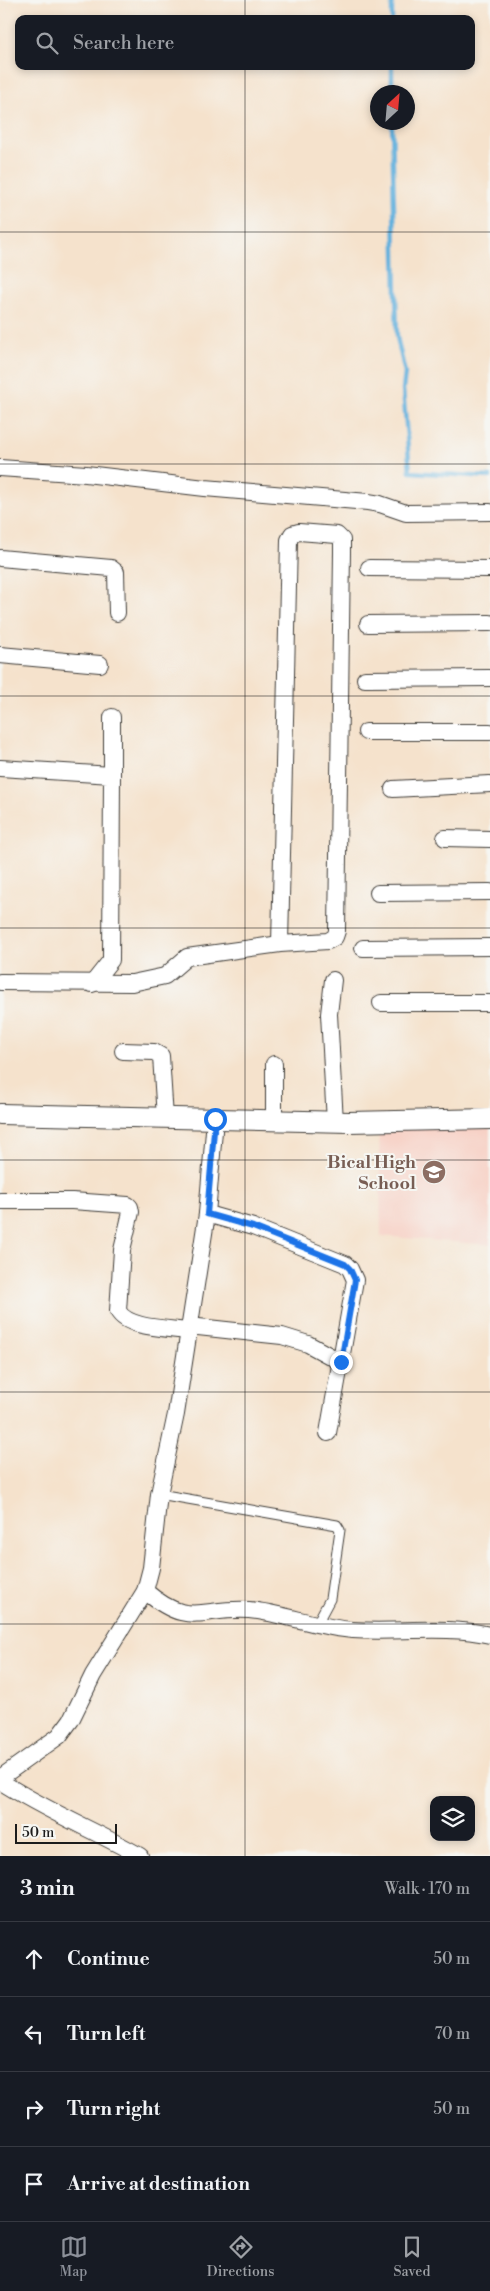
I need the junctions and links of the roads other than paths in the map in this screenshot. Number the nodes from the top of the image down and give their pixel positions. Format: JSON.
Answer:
{"nodes":[{"id":1,"x":0,"y":468,"type":"edge"},
{"id":2,"x":490,"y":512,"type":"edge"},
{"id":3,"x":0,"y":558,"type":"edge"},
{"id":4,"x":369,"y":568,"type":"dead end"},
{"id":5,"x":490,"y":568,"type":"edge"},
{"id":6,"x":117,"y":613,"type":"dead end"},
{"id":7,"x":490,"y":623,"type":"edge"},
{"id":8,"x":368,"y":624,"type":"dead end"},
{"id":9,"x":0,"y":655,"type":"edge"},
{"id":10,"x":100,"y":664,"type":"dead end"},
{"id":11,"x":490,"y":678,"type":"edge"},
{"id":12,"x":365,"y":679,"type":"dead end"},
{"id":13,"x":112,"y":717,"type":"dead end"},
{"id":14,"x":366,"y":732,"type":"dead end"},
{"id":15,"x":490,"y":732,"type":"edge"},
{"id":16,"x":0,"y":768,"type":"edge"},
{"id":17,"x":112,"y":775,"type":"junction"},
{"id":18,"x":490,"y":784,"type":"edge"},
{"id":19,"x":393,"y":789,"type":"dead end"},
{"id":20,"x":445,"y":838,"type":"dead end"},
{"id":21,"x":490,"y":839,"type":"edge"},
{"id":22,"x":490,"y":892,"type":"edge"},
{"id":23,"x":378,"y":893,"type":"dead end"},
{"id":24,"x":280,"y":944,"type":"junction"},
{"id":25,"x":490,"y":947,"type":"edge"},
{"id":26,"x":363,"y":948,"type":"dead end"},
{"id":27,"x":333,"y":980,"type":"dead end"},
{"id":28,"x":0,"y":982,"type":"edge"},
{"id":29,"x":92,"y":984,"type":"junction"},
{"id":30,"x":381,"y":1003,"type":"dead end"},
{"id":31,"x":490,"y":1003,"type":"edge"},
{"id":32,"x":123,"y":1051,"type":"dead end"},
{"id":33,"x":274,"y":1064,"type":"dead end"},
{"id":34,"x":0,"y":1114,"type":"edge"},
{"id":35,"x":165,"y":1118,"type":"junction"},
{"id":36,"x":215,"y":1119,"type":"junction"},
{"id":37,"x":274,"y":1119,"type":"junction"},
{"id":38,"x":490,"y":1119,"type":"edge"},
{"id":39,"x":335,"y":1122,"type":"junction"},
{"id":40,"x":0,"y":1201,"type":"edge"},
{"id":41,"x":207,"y":1214,"type":"junction"},
{"id":42,"x":188,"y":1328,"type":"junction"},
{"id":43,"x":341,"y":1362,"type":"junction"},
{"id":44,"x":328,"y":1432,"type":"dead end"},
{"id":45,"x":158,"y":1494,"type":"junction"},
{"id":46,"x":145,"y":1591,"type":"junction"},
{"id":47,"x":316,"y":1626,"type":"junction"},
{"id":48,"x":490,"y":1635,"type":"edge"},
{"id":49,"x":0,"y":1780,"type":"edge"},
{"id":50,"x":140,"y":1856,"type":"edge"}],
"edges":[{"from":1,"to":2,"type":"street"},
{"from":3,"to":6,"type":"street"},
{"from":4,"to":5,"type":"street"},
{"from":7,"to":8,"type":"street"},
{"from":9,"to":10,"type":"street"},
{"from":11,"to":12,"type":"street"},
{"from":13,"to":17,"type":"street"},
{"from":14,"to":15,"type":"street"},
{"from":16,"to":17,"type":"street"},
{"from":17,"to":29,"type":"street"},
{"from":18,"to":19,"type":"street"},
{"from":20,"to":21,"type":"street"},
{"from":22,"to":23,"type":"street"},
{"from":24,"to":24,"type":"street"},
{"from":24,"to":29,"type":"street"},
{"from":25,"to":26,"type":"street"},
{"from":27,"to":39,"type":"street"},
{"from":28,"to":29,"type":"street"},
{"from":30,"to":31,"type":"street"},
{"from":32,"to":35,"type":"street"},
{"from":33,"to":37,"type":"street"},
{"from":34,"to":35,"type":"street"},
{"from":35,"to":36,"type":"street"},
{"from":36,"to":37,"type":"street"},
{"from":36,"to":41,"type":"street"},
{"from":37,"to":39,"type":"street"},
{"from":38,"to":39,"type":"street"},
{"from":40,"to":42,"type":"street"},
{"from":41,"to":42,"type":"street"},
{"from":41,"to":43,"type":"street"},
{"from":42,"to":43,"type":"street"},
{"from":42,"to":45,"type":"street"},
{"from":43,"to":44,"type":"street"},
{"from":45,"to":46,"type":"street"},
{"from":45,"to":47,"type":"lane"},
{"from":46,"to":47,"type":"street"},
{"from":46,"to":49,"type":"street"},
{"from":47,"to":48,"type":"street"},
{"from":49,"to":50,"type":"street"}]}
